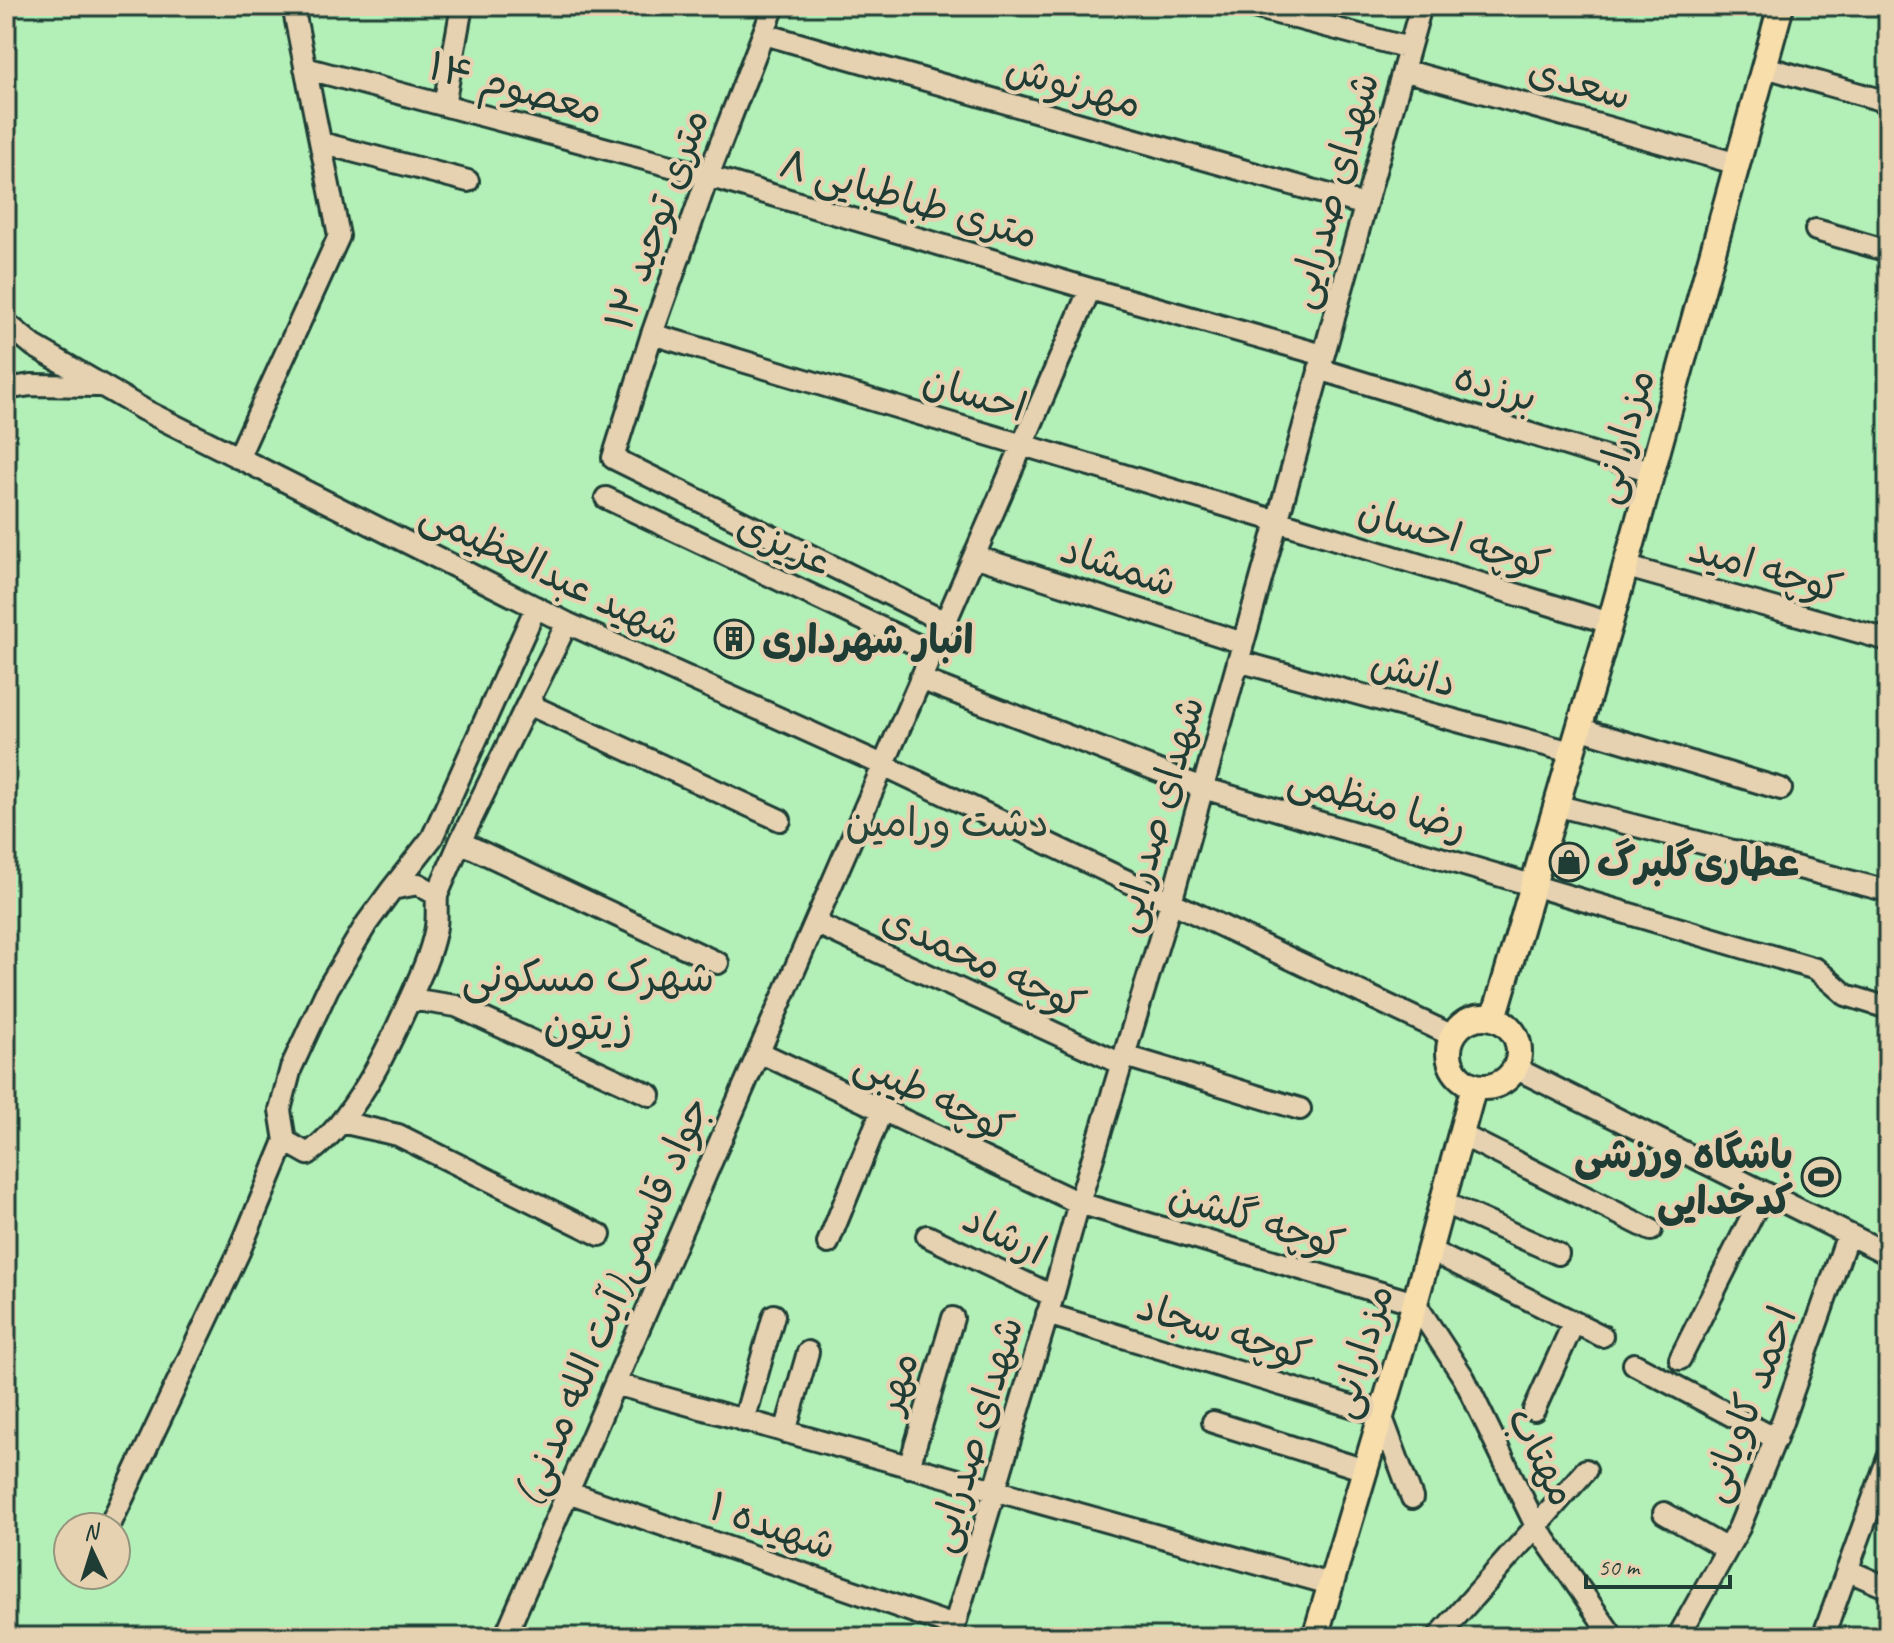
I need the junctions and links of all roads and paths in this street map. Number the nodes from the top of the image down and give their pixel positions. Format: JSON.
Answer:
{"nodes":[{"id":1,"x":293,"y":6,"type":"edge"},
{"id":2,"x":462,"y":6,"type":"edge"},
{"id":3,"x":774,"y":6,"type":"edge"},
{"id":4,"x":1250,"y":6,"type":"edge"},
{"id":5,"x":1421,"y":6,"type":"edge"},
{"id":6,"x":1781,"y":6,"type":"edge"},
{"id":7,"x":764,"y":34,"type":"junction"},
{"id":8,"x":1409,"y":48,"type":"junction"},
{"id":9,"x":1765,"y":67,"type":"junction"},
{"id":10,"x":305,"y":68,"type":"junction"},
{"id":11,"x":1403,"y":70,"type":"junction"},
{"id":12,"x":1888,"y":102,"type":"edge"},
{"id":13,"x":444,"y":105,"type":"junction"},
{"id":14,"x":321,"y":143,"type":"junction"},
{"id":15,"x":1738,"y":164,"type":"junction"},
{"id":16,"x":708,"y":176,"type":"junction"},
{"id":17,"x":468,"y":181,"type":"dead end"},
{"id":18,"x":1365,"y":205,"type":"junction"},
{"id":19,"x":1816,"y":230,"type":"dead end"},
{"id":20,"x":1888,"y":251,"type":"edge"},
{"id":21,"x":1090,"y":289,"type":"junction"},
{"id":22,"x":6,"y":323,"type":"edge"},
{"id":23,"x":652,"y":334,"type":"junction"},
{"id":24,"x":1321,"y":362,"type":"junction"},
{"id":25,"x":101,"y":386,"type":"junction"},
{"id":26,"x":6,"y":389,"type":"edge"},
{"id":27,"x":1022,"y":445,"type":"junction"},
{"id":28,"x":238,"y":458,"type":"junction"},
{"id":29,"x":1651,"y":471,"type":"junction"},
{"id":30,"x":606,"y":498,"type":"dead end"},
{"id":31,"x":1277,"y":521,"type":"junction"},
{"id":32,"x":974,"y":556,"type":"junction"},
{"id":33,"x":1624,"y":566,"type":"junction"},
{"id":34,"x":536,"y":607,"type":"junction"},
{"id":35,"x":945,"y":622,"type":"junction"},
{"id":36,"x":567,"y":623,"type":"junction"},
{"id":37,"x":1610,"y":623,"type":"junction"},
{"id":38,"x":1888,"y":640,"type":"edge"},
{"id":39,"x":932,"y":652,"type":"junction"},
{"id":40,"x":1240,"y":652,"type":"junction"},
{"id":41,"x":920,"y":679,"type":"junction"},
{"id":42,"x":528,"y":704,"type":"junction"},
{"id":43,"x":1578,"y":728,"type":"junction"},
{"id":44,"x":1571,"y":752,"type":"junction"},
{"id":45,"x":883,"y":765,"type":"junction"},
{"id":46,"x":1203,"y":788,"type":"junction"},
{"id":47,"x":1781,"y":789,"type":"dead end"},
{"id":48,"x":1555,"y":805,"type":"junction"},
{"id":49,"x":780,"y":820,"type":"dead end"},
{"id":50,"x":460,"y":842,"type":"junction"},
{"id":51,"x":1532,"y":885,"type":"junction"},
{"id":52,"x":392,"y":889,"type":"junction"},
{"id":53,"x":1888,"y":891,"type":"edge"},
{"id":54,"x":437,"y":895,"type":"junction"},
{"id":55,"x":1171,"y":902,"type":"junction"},
{"id":56,"x":815,"y":923,"type":"junction"},
{"id":57,"x":718,"y":963,"type":"dead end"},
{"id":58,"x":410,"y":999,"type":"junction"},
{"id":59,"x":1888,"y":1008,"type":"edge"},
{"id":60,"x":1494,"y":1018,"type":"junction"},
{"id":61,"x":1453,"y":1036,"type":"junction"},
{"id":62,"x":759,"y":1052,"type":"junction"},
{"id":63,"x":1123,"y":1060,"type":"junction"},
{"id":64,"x":1515,"y":1068,"type":"junction"},
{"id":65,"x":1474,"y":1086,"type":"junction"},
{"id":66,"x":650,"y":1095,"type":"dead end"},
{"id":67,"x":1300,"y":1109,"type":"dead end"},
{"id":68,"x":882,"y":1110,"type":"junction"},
{"id":69,"x":341,"y":1122,"type":"junction"},
{"id":70,"x":1460,"y":1134,"type":"junction"},
{"id":71,"x":285,"y":1141,"type":"junction"},
{"id":72,"x":1764,"y":1192,"type":"junction"},
{"id":73,"x":1442,"y":1202,"type":"junction"},
{"id":74,"x":1079,"y":1203,"type":"junction"},
{"id":75,"x":1651,"y":1230,"type":"dead end"},
{"id":76,"x":1848,"y":1234,"type":"junction"},
{"id":77,"x":600,"y":1235,"type":"dead end"},
{"id":78,"x":927,"y":1236,"type":"dead end"},
{"id":79,"x":828,"y":1243,"type":"dead end"},
{"id":80,"x":1429,"y":1250,"type":"junction"},
{"id":81,"x":1558,"y":1254,"type":"dead end"},
{"id":82,"x":1888,"y":1254,"type":"edge"},
{"id":83,"x":1415,"y":1303,"type":"junction"},
{"id":84,"x":1050,"y":1305,"type":"junction"},
{"id":85,"x":774,"y":1315,"type":"dead end"},
{"id":86,"x":953,"y":1318,"type":"dead end"},
{"id":87,"x":1574,"y":1322,"type":"junction"},
{"id":88,"x":1602,"y":1336,"type":"dead end"},
{"id":89,"x":808,"y":1352,"type":"dead end"},
{"id":90,"x":1680,"y":1359,"type":"dead end"},
{"id":91,"x":1634,"y":1364,"type":"dead end"},
{"id":92,"x":615,"y":1384,"type":"junction"},
{"id":93,"x":1534,"y":1410,"type":"dead end"},
{"id":94,"x":1381,"y":1415,"type":"junction"},
{"id":95,"x":744,"y":1421,"type":"junction"},
{"id":96,"x":1213,"y":1422,"type":"dead end"},
{"id":97,"x":785,"y":1432,"type":"junction"},
{"id":98,"x":1776,"y":1439,"type":"junction"},
{"id":99,"x":1888,"y":1458,"type":"edge"},
{"id":100,"x":909,"y":1467,"type":"junction"},
{"id":101,"x":1365,"y":1470,"type":"junction"},
{"id":102,"x":1586,"y":1470,"type":"dead end"},
{"id":103,"x":995,"y":1491,"type":"junction"},
{"id":104,"x":568,"y":1492,"type":"junction"},
{"id":105,"x":1412,"y":1498,"type":"dead end"},
{"id":106,"x":117,"y":1511,"type":"edge"},
{"id":107,"x":1664,"y":1513,"type":"dead end"},
{"id":108,"x":1536,"y":1526,"type":"junction"},
{"id":109,"x":1727,"y":1549,"type":"junction"},
{"id":110,"x":1847,"y":1570,"type":"junction"},
{"id":111,"x":1330,"y":1584,"type":"junction"},
{"id":112,"x":1888,"y":1588,"type":"edge"},
{"id":113,"x":952,"y":1632,"type":"edge"},
{"id":114,"x":1321,"y":1634,"type":"edge"},
{"id":115,"x":1609,"y":1635,"type":"edge"},
{"id":116,"x":505,"y":1637,"type":"edge"},
{"id":117,"x":1438,"y":1637,"type":"edge"},
{"id":118,"x":1678,"y":1637,"type":"edge"},
{"id":119,"x":1823,"y":1637,"type":"edge"}],
"edges":[{"from":1,"to":10,"type":"street"},
{"from":2,"to":13,"type":"street"},
{"from":3,"to":7,"type":"street","name":"۱۲ متری توحید"},
{"from":4,"to":8,"type":"street"},
{"from":5,"to":8,"type":"street","name":"شهدای صدرایی"},
{"from":6,"to":9,"type":"main road","name":"مزدارانی"},
{"from":7,"to":16,"type":"street","name":"۱۲ متری توحید"},
{"from":7,"to":18,"type":"street","name":"مهرنوش"},
{"from":8,"to":11,"type":"street","name":"شهدای صدرایی"},
{"from":9,"to":12,"type":"street"},
{"from":9,"to":15,"type":"main road","name":"مزدارانی"},
{"from":10,"to":13,"type":"street","name":"۱۴ معصوم"},
{"from":10,"to":14,"type":"street"},
{"from":11,"to":15,"type":"street","name":"سعدی"},
{"from":11,"to":18,"type":"street","name":"شهدای صدرایی"},
{"from":13,"to":16,"type":"street","name":"۱۴ معصوم"},
{"from":14,"to":17,"type":"street"},
{"from":14,"to":28,"type":"street"},
{"from":15,"to":29,"type":"main road","name":"مزدارانی"},
{"from":16,"to":21,"type":"street","name":"۸ متری طباطبایی"},
{"from":16,"to":23,"type":"street","name":"۱۲ متری توحید"},
{"from":18,"to":24,"type":"street","name":"شهدای صدرایی"},
{"from":19,"to":20,"type":"street"},
{"from":21,"to":24,"type":"street","name":"۸ متری طباطبایی"},
{"from":21,"to":27,"type":"street","name":"جواد قاسمی(آیت الله مدنی)"},
{"from":22,"to":25,"type":"street"},
{"from":23,"to":27,"type":"street","name":"احسان"},
{"from":23,"to":35,"type":"street","name":"۱۲ متری توحید"},
{"from":24,"to":29,"type":"street","name":"برزده"},
{"from":24,"to":31,"type":"street","name":"شهدای صدرایی"},
{"from":25,"to":26,"type":"street","name":"شهید عبدالعظیمی"},
{"from":25,"to":28,"type":"street","name":"شهید عبدالعظیمی"},
{"from":27,"to":31,"type":"street","name":"احسان"},
{"from":27,"to":32,"type":"street","name":"جواد قاسمی(آیت الله مدنی)"},
{"from":28,"to":34,"type":"street","name":"شهید عبدالعظیمی"},
{"from":29,"to":33,"type":"main road","name":"مزدارانی"},
{"from":30,"to":39,"type":"street","name":"عزیزی"},
{"from":31,"to":37,"type":"street","name":"کوچه احسان"},
{"from":31,"to":40,"type":"street","name":"شهدای صدرایی"},
{"from":32,"to":35,"type":"street","name":"جواد قاسمی(آیت الله مدنی)"},
{"from":32,"to":40,"type":"street","name":"شمشاد"},
{"from":33,"to":37,"type":"main road","name":"مزدارانی"},
{"from":33,"to":38,"type":"street","name":"کوچه امید"},
{"from":34,"to":36,"type":"street","name":"شهید عبدالعظیمی"},
{"from":34,"to":52,"type":"street"},
{"from":35,"to":39,"type":"street","name":"جواد قاسمی(آیت الله مدنی)"},
{"from":36,"to":42,"type":"street"},
{"from":36,"to":45,"type":"street","name":"شهید عبدالعظیمی"},
{"from":37,"to":43,"type":"main road","name":"مزدارانی"},
{"from":39,"to":41,"type":"street","name":"جواد قاسمی(آیت الله مدنی)"},
{"from":40,"to":44,"type":"street","name":"دانش"},
{"from":40,"to":46,"type":"street","name":"شهدای صدرایی"},
{"from":41,"to":45,"type":"street","name":"جواد قاسمی(آیت الله مدنی)"},
{"from":41,"to":46,"type":"street","name":"رضا منظمی"},
{"from":42,"to":49,"type":"street"},
{"from":42,"to":50,"type":"street"},
{"from":43,"to":44,"type":"main road","name":"مزدارانی"},
{"from":43,"to":47,"type":"street"},
{"from":44,"to":48,"type":"main road","name":"مزدارانی"},
{"from":45,"to":55,"type":"street","name":"شهید عبدالعظیمی"},
{"from":45,"to":56,"type":"street","name":"جواد قاسمی(آیت الله مدنی)"},
{"from":46,"to":51,"type":"street","name":"رضا منظمی"},
{"from":46,"to":55,"type":"street","name":"شهدای صدرایی"},
{"from":48,"to":51,"type":"main road","name":"مزدارانی"},
{"from":48,"to":53,"type":"street"},
{"from":50,"to":54,"type":"street"},
{"from":50,"to":57,"type":"street"},
{"from":51,"to":59,"type":"street","name":"رضا منظمی"},
{"from":51,"to":60,"type":"main road","name":"مزدارانی"},
{"from":52,"to":54,"type":"street"},
{"from":52,"to":71,"type":"street"},
{"from":54,"to":58,"type":"street"},
{"from":55,"to":61,"type":"street","name":"شهید عبدالعظیمی"},
{"from":55,"to":63,"type":"street","name":"شهدای صدرایی"},
{"from":56,"to":62,"type":"street","name":"جواد قاسمی(آیت الله مدنی)"},
{"from":56,"to":63,"type":"street","name":"کوچه محمدی"},
{"from":58,"to":66,"type":"street"},
{"from":58,"to":69,"type":"street"},
{"from":60,"to":61,"type":"main road"},
{"from":60,"to":64,"type":"main road"},
{"from":61,"to":65,"type":"main road"},
{"from":62,"to":68,"type":"street","name":"کوچه طیبی"},
{"from":62,"to":92,"type":"street","name":"جواد قاسمی(آیت الله مدنی)"},
{"from":63,"to":67,"type":"street","name":"کوچه محمدی"},
{"from":63,"to":74,"type":"street","name":"شهدای صدرایی"},
{"from":64,"to":65,"type":"main road"},
{"from":64,"to":72,"type":"street"},
{"from":65,"to":70,"type":"main road","name":"مزدارانی"},
{"from":68,"to":74,"type":"street","name":"کوچه طیبی"},
{"from":68,"to":79,"type":"street"},
{"from":69,"to":71,"type":"street"},
{"from":69,"to":77,"type":"street"},
{"from":70,"to":73,"type":"main road","name":"مزدارانی"},
{"from":70,"to":75,"type":"street"},
{"from":71,"to":106,"type":"street"},
{"from":72,"to":76,"type":"street"},
{"from":72,"to":90,"type":"street"},
{"from":73,"to":80,"type":"main road","name":"مزدارانی"},
{"from":73,"to":81,"type":"street"},
{"from":74,"to":83,"type":"street","name":"کوچه گلشن"},
{"from":74,"to":84,"type":"street","name":"شهدای صدرایی"},
{"from":76,"to":82,"type":"street"},
{"from":76,"to":98,"type":"street","name":"احمد کاویانی"},
{"from":78,"to":84,"type":"street","name":"ارشاد"},
{"from":80,"to":83,"type":"main road","name":"مزدارانی"},
{"from":80,"to":87,"type":"street"},
{"from":83,"to":94,"type":"main road","name":"مزدارانی"},
{"from":83,"to":108,"type":"street","name":"مهتاب"},
{"from":84,"to":94,"type":"street","name":"کوچه سجاد"},
{"from":84,"to":103,"type":"street","name":"شهدای صدرایی"},
{"from":85,"to":95,"type":"street"},
{"from":86,"to":100,"type":"street","name":"مهر"},
{"from":87,"to":88,"type":"street"},
{"from":87,"to":93,"type":"street"},
{"from":89,"to":97,"type":"street"},
{"from":91,"to":98,"type":"street"},
{"from":92,"to":95,"type":"street"},
{"from":92,"to":104,"type":"street","name":"جواد قاسمی(آیت الله مدنی)"},
{"from":94,"to":101,"type":"main road","name":"مزدارانی"},
{"from":94,"to":105,"type":"street"},
{"from":95,"to":97,"type":"street"},
{"from":96,"to":101,"type":"street"},
{"from":97,"to":100,"type":"street"},
{"from":98,"to":109,"type":"street","name":"احمد کاویانی"},
{"from":99,"to":110,"type":"street"},
{"from":100,"to":103,"type":"street"},
{"from":101,"to":111,"type":"main road","name":"مزدارانی"},
{"from":102,"to":108,"type":"street"},
{"from":103,"to":111,"type":"street"},
{"from":103,"to":113,"type":"street","name":"شهدای صدرایی"},
{"from":104,"to":113,"type":"street","name":"شهیده ۱"},
{"from":104,"to":116,"type":"street","name":"جواد قاسمی(آیت الله مدنی)"},
{"from":107,"to":109,"type":"street"},
{"from":108,"to":115,"type":"street","name":"مهتاب"},
{"from":108,"to":117,"type":"street"},
{"from":109,"to":118,"type":"street","name":"احمد کاویانی"},
{"from":110,"to":112,"type":"street"},
{"from":110,"to":119,"type":"street"},
{"from":111,"to":114,"type":"main road","name":"مزدارانی"}]}
